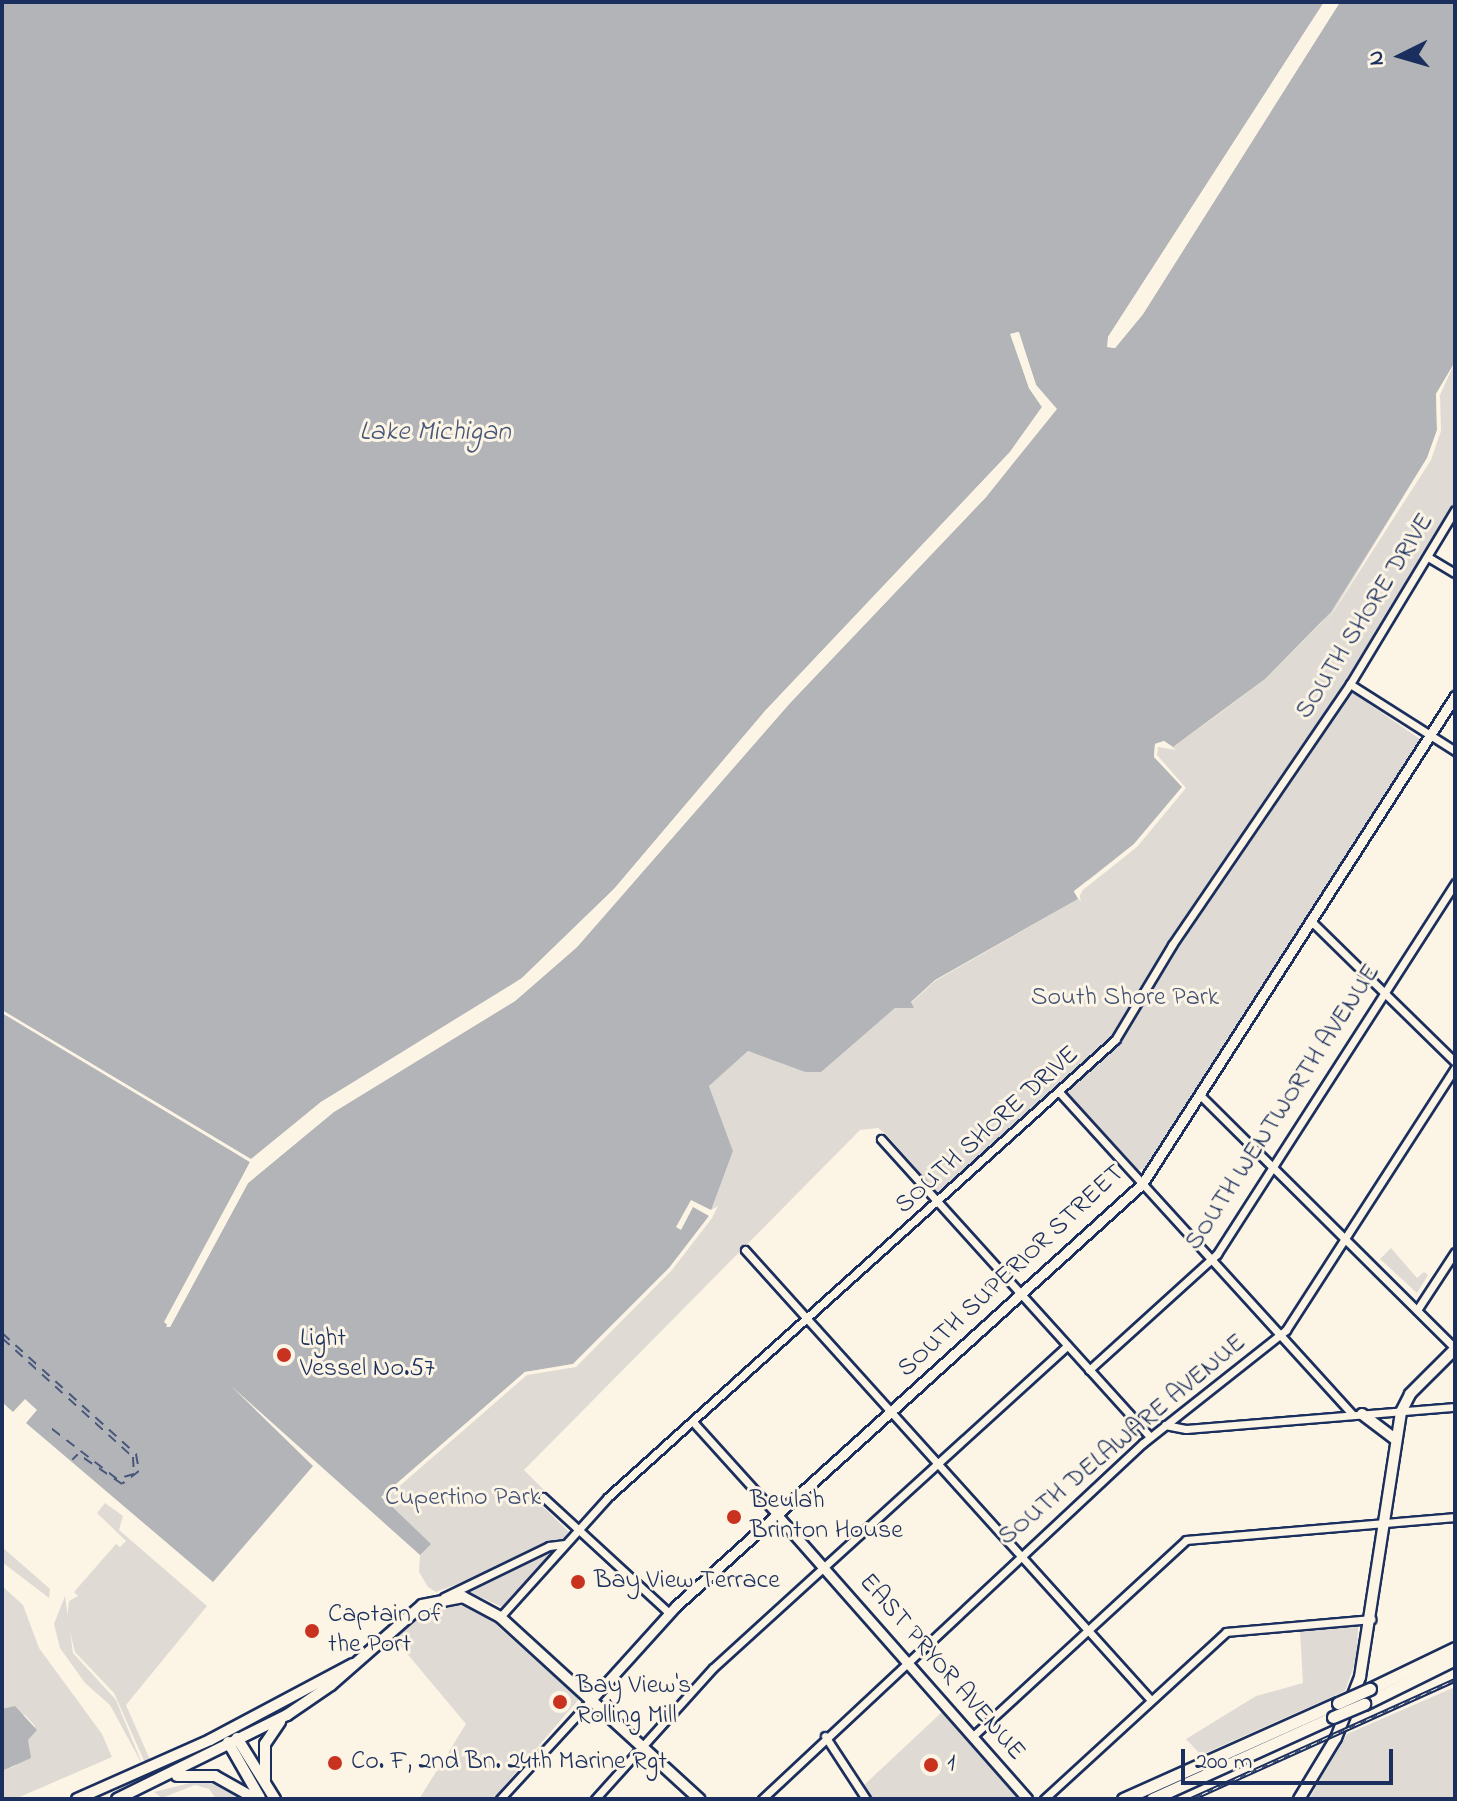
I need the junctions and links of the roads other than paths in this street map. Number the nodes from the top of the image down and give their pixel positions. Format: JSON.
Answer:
{"nodes":[{"id":1,"x":1455,"y":510,"type":"edge"},
{"id":2,"x":1428,"y":557,"type":"junction"},
{"id":3,"x":1455,"y":573,"type":"edge"},
{"id":4,"x":1350,"y":684,"type":"junction"},
{"id":5,"x":1455,"y":696,"type":"edge"},
{"id":6,"x":1430,"y":735,"type":"junction"},
{"id":7,"x":1455,"y":751,"type":"edge"},
{"id":8,"x":1455,"y":883,"type":"edge"},
{"id":9,"x":1311,"y":921,"type":"junction"},
{"id":10,"x":1385,"y":992,"type":"junction"},
{"id":11,"x":1455,"y":1065,"type":"edge"},
{"id":12,"x":1060,"y":1093,"type":"junction"},
{"id":13,"x":1200,"y":1095,"type":"junction"},
{"id":14,"x":881,"y":1139,"type":"dead end"},
{"id":15,"x":1273,"y":1167,"type":"junction"},
{"id":16,"x":1142,"y":1184,"type":"junction"},
{"id":17,"x":938,"y":1204,"type":"junction"},
{"id":18,"x":1345,"y":1239,"type":"junction"},
{"id":19,"x":745,"y":1250,"type":"dead end"},
{"id":20,"x":1455,"y":1252,"type":"edge"},
{"id":21,"x":1211,"y":1260,"type":"junction"},
{"id":22,"x":1021,"y":1295,"type":"junction"},
{"id":23,"x":1417,"y":1310,"type":"junction"},
{"id":24,"x":808,"y":1321,"type":"junction"},
{"id":25,"x":1280,"y":1335,"type":"junction"},
{"id":26,"x":1067,"y":1346,"type":"junction"},
{"id":27,"x":1455,"y":1348,"type":"edge"},
{"id":28,"x":1089,"y":1370,"type":"junction"},
{"id":29,"x":1455,"y":1407,"type":"edge"},
{"id":30,"x":890,"y":1412,"type":"junction"},
{"id":31,"x":1401,"y":1412,"type":"junction"},
{"id":32,"x":1358,"y":1415,"type":"junction"},
{"id":33,"x":694,"y":1423,"type":"junction"},
{"id":34,"x":1165,"y":1425,"type":"junction"},
{"id":35,"x":1150,"y":1437,"type":"junction"},
{"id":36,"x":1395,"y":1439,"type":"junction"},
{"id":37,"x":937,"y":1463,"type":"junction"},
{"id":38,"x":543,"y":1497,"type":"dead end"},
{"id":39,"x":777,"y":1515,"type":"junction"},
{"id":40,"x":1455,"y":1517,"type":"edge"},
{"id":41,"x":1385,"y":1523,"type":"junction"},
{"id":42,"x":578,"y":1529,"type":"junction"},
{"id":43,"x":565,"y":1544,"type":"junction"},
{"id":44,"x":1019,"y":1554,"type":"junction"},
{"id":45,"x":823,"y":1568,"type":"junction"},
{"id":46,"x":444,"y":1597,"type":"junction"},
{"id":47,"x":669,"y":1613,"type":"junction"},
{"id":48,"x":500,"y":1617,"type":"junction"},
{"id":49,"x":1371,"y":1619,"type":"junction"},
{"id":50,"x":1086,"y":1629,"type":"junction"},
{"id":51,"x":1455,"y":1648,"type":"edge"},
{"id":52,"x":1455,"y":1659,"type":"edge"},
{"id":53,"x":906,"y":1660,"type":"junction"},
{"id":54,"x":353,"y":1664,"type":"junction"},
{"id":55,"x":1150,"y":1699,"type":"junction"},
{"id":56,"x":591,"y":1700,"type":"junction"},
{"id":57,"x":287,"y":1715,"type":"junction"},
{"id":58,"x":227,"y":1731,"type":"junction"},
{"id":59,"x":825,"y":1736,"type":"junction"},
{"id":60,"x":973,"y":1736,"type":"junction"},
{"id":61,"x":234,"y":1743,"type":"junction"},
{"id":62,"x":642,"y":1747,"type":"junction"},
{"id":63,"x":171,"y":1776,"type":"junction"},
{"id":64,"x":265,"y":1782,"type":"junction"},
{"id":65,"x":77,"y":1799,"type":"edge"},
{"id":66,"x":117,"y":1799,"type":"edge"},
{"id":67,"x":258,"y":1799,"type":"edge"},
{"id":68,"x":275,"y":1799,"type":"edge"},
{"id":69,"x":500,"y":1799,"type":"edge"},
{"id":70,"x":595,"y":1799,"type":"edge"},
{"id":71,"x":699,"y":1799,"type":"edge"},
{"id":72,"x":762,"y":1799,"type":"edge"},
{"id":73,"x":866,"y":1799,"type":"edge"},
{"id":74,"x":1027,"y":1799,"type":"edge"},
{"id":75,"x":1044,"y":1799,"type":"edge"},
{"id":76,"x":1123,"y":1799,"type":"edge"},
{"id":77,"x":1152,"y":1799,"type":"edge"},
{"id":78,"x":1299,"y":1799,"type":"edge"}],
"edges":[{"from":1,"to":2,"type":"street","name":"SOUTH SHORE DRIVE"},
{"from":2,"to":3,"type":"street"},
{"from":2,"to":4,"type":"street","name":"SOUTH SHORE DRIVE"},
{"from":4,"to":6,"type":"street"},
{"from":4,"to":12,"type":"street","name":"SOUTH SHORE DRIVE"},
{"from":5,"to":6,"type":"street","name":"SOUTH SUPERIOR STREET"},
{"from":6,"to":7,"type":"street"},
{"from":6,"to":9,"type":"street","name":"SOUTH SUPERIOR STREET"},
{"from":8,"to":10,"type":"street","name":"SOUTH WENTWORTH AVENUE"},
{"from":9,"to":10,"type":"street"},
{"from":9,"to":13,"type":"street","name":"SOUTH SUPERIOR STREET"},
{"from":10,"to":11,"type":"street"},
{"from":10,"to":15,"type":"street","name":"SOUTH WENTWORTH AVENUE"},
{"from":11,"to":18,"type":"street","name":"SOUTH DELAWARE AVENUE"},
{"from":12,"to":16,"type":"street"},
{"from":12,"to":17,"type":"street","name":"SOUTH SHORE DRIVE"},
{"from":13,"to":15,"type":"street"},
{"from":13,"to":16,"type":"street","name":"SOUTH SUPERIOR STREET"},
{"from":14,"to":17,"type":"street"},
{"from":15,"to":18,"type":"street"},
{"from":15,"to":21,"type":"street","name":"SOUTH WENTWORTH AVENUE"},
{"from":16,"to":21,"type":"street"},
{"from":16,"to":22,"type":"street","name":"SOUTH SUPERIOR STREET"},
{"from":17,"to":22,"type":"street"},
{"from":17,"to":24,"type":"street","name":"SOUTH SHORE DRIVE"},
{"from":18,"to":23,"type":"street"},
{"from":18,"to":25,"type":"street","name":"SOUTH DELAWARE AVENUE"},
{"from":19,"to":24,"type":"street"},
{"from":20,"to":23,"type":"street"},
{"from":21,"to":25,"type":"street"},
{"from":21,"to":28,"type":"street","name":"SOUTH WENTWORTH AVENUE"},
{"from":22,"to":26,"type":"street"},
{"from":22,"to":30,"type":"street","name":"SOUTH SUPERIOR STREET"},
{"from":23,"to":27,"type":"street"},
{"from":24,"to":30,"type":"street"},
{"from":24,"to":33,"type":"street","name":"SOUTH SHORE DRIVE"},
{"from":25,"to":32,"type":"street"},
{"from":25,"to":34,"type":"street","name":"SOUTH DELAWARE AVENUE"},
{"from":26,"to":28,"type":"street"},
{"from":26,"to":37,"type":"street"},
{"from":27,"to":31,"type":"main road"},
{"from":28,"to":35,"type":"street"},
{"from":29,"to":31,"type":"street"},
{"from":30,"to":37,"type":"street"},
{"from":30,"to":39,"type":"street","name":"SOUTH SUPERIOR STREET"},
{"from":31,"to":32,"type":"street"},
{"from":31,"to":36,"type":"main road"},
{"from":32,"to":34,"type":"street"},
{"from":32,"to":36,"type":"main road"},
{"from":33,"to":39,"type":"street","name":"EAST PRYOR AVENUE"},
{"from":33,"to":42,"type":"street","name":"SOUTH SHORE DRIVE"},
{"from":34,"to":35,"type":"street","name":"SOUTH DELAWARE AVENUE"},
{"from":35,"to":44,"type":"street","name":"SOUTH DELAWARE AVENUE"},
{"from":36,"to":41,"type":"main road"},
{"from":37,"to":44,"type":"street"},
{"from":37,"to":45,"type":"street"},
{"from":38,"to":42,"type":"street"},
{"from":39,"to":45,"type":"street","name":"EAST PRYOR AVENUE"},
{"from":39,"to":47,"type":"street","name":"SOUTH SUPERIOR STREET"},
{"from":40,"to":41,"type":"street"},
{"from":41,"to":49,"type":"main road"},
{"from":41,"to":50,"type":"street"},
{"from":42,"to":43,"type":"street","name":"SOUTH SHORE DRIVE"},
{"from":42,"to":47,"type":"street"},
{"from":43,"to":46,"type":"street"},
{"from":43,"to":48,"type":"street","name":"SOUTH SHORE DRIVE"},
{"from":44,"to":50,"type":"street"},
{"from":44,"to":53,"type":"street","name":"SOUTH DELAWARE AVENUE"},
{"from":45,"to":53,"type":"street","name":"EAST PRYOR AVENUE"},
{"from":45,"to":62,"type":"street"},
{"from":46,"to":48,"type":"main road"},
{"from":46,"to":54,"type":"main road"},
{"from":47,"to":56,"type":"street","name":"SOUTH SUPERIOR STREET"},
{"from":48,"to":56,"type":"main road"},
{"from":49,"to":55,"type":"street"},
{"from":49,"to":78,"type":"main road"},
{"from":50,"to":55,"type":"street"},
{"from":50,"to":60,"type":"street"},
{"from":51,"to":76,"type":"main road","bridge":true},
{"from":52,"to":77,"type":"main road","bridge":true},
{"from":53,"to":59,"type":"street","name":"SOUTH DELAWARE AVENUE"},
{"from":53,"to":60,"type":"street","name":"EAST PRYOR AVENUE"},
{"from":54,"to":57,"type":"main road"},
{"from":54,"to":58,"type":"main road"},
{"from":55,"to":75,"type":"street"},
{"from":56,"to":62,"type":"main road"},
{"from":56,"to":69,"type":"street","name":"SOUTH SUPERIOR STREET"},
{"from":57,"to":61,"type":"main road"},
{"from":57,"to":64,"type":"main road"},
{"from":58,"to":61,"type":"main road"},
{"from":58,"to":65,"type":"main road"},
{"from":59,"to":72,"type":"street","name":"SOUTH DELAWARE AVENUE"},
{"from":59,"to":73,"type":"street"},
{"from":60,"to":74,"type":"street","name":"EAST PRYOR AVENUE"},
{"from":61,"to":63,"type":"main road"},
{"from":61,"to":64,"type":"main road"},
{"from":61,"to":67,"type":"main road"},
{"from":62,"to":70,"type":"street"},
{"from":62,"to":71,"type":"main road"},
{"from":63,"to":66,"type":"main road"},
{"from":63,"to":67,"type":"main road"},
{"from":64,"to":68,"type":"main road"}]}
